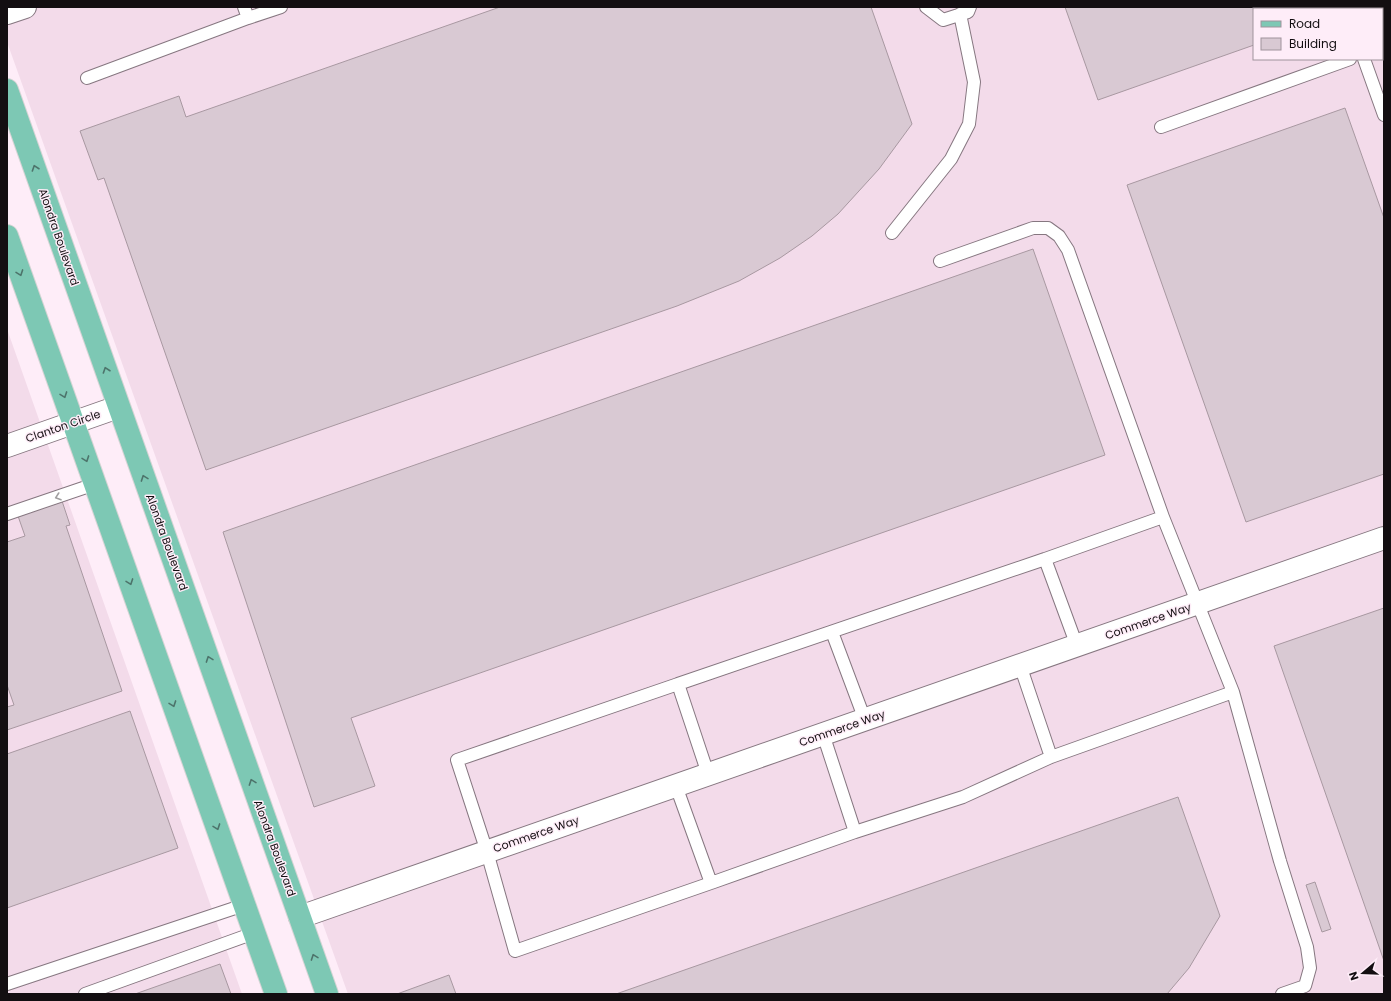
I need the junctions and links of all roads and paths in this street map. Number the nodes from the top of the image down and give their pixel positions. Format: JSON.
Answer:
{"nodes":[{"id":1,"x":25,"y":7,"type":"edge"},
{"id":2,"x":281,"y":7,"type":"edge"},
{"id":3,"x":926,"y":7,"type":"edge"},
{"id":4,"x":970,"y":7,"type":"edge"},
{"id":5,"x":246,"y":12,"type":"edge"},
{"id":6,"x":7,"y":13,"type":"edge"},
{"id":7,"x":960,"y":14,"type":"junction"},
{"id":8,"x":1347,"y":60,"type":"edge"},
{"id":9,"x":1364,"y":60,"type":"edge"},
{"id":10,"x":87,"y":78,"type":"dead end"},
{"id":11,"x":7,"y":90,"type":"edge"},
{"id":12,"x":1384,"y":115,"type":"edge"},
{"id":13,"x":1161,"y":127,"type":"dead end"},
{"id":14,"x":892,"y":233,"type":"dead end"},
{"id":15,"x":7,"y":236,"type":"edge"},
{"id":16,"x":940,"y":261,"type":"dead end"},
{"id":17,"x":118,"y":407,"type":"junction"},
{"id":18,"x":73,"y":423,"type":"junction"},
{"id":19,"x":7,"y":446,"type":"edge"},
{"id":20,"x":95,"y":484,"type":"junction"},
{"id":21,"x":7,"y":514,"type":"edge"},
{"id":22,"x":1163,"y":517,"type":"junction"},
{"id":23,"x":1384,"y":538,"type":"edge"},
{"id":24,"x":1045,"y":560,"type":"junction"},
{"id":25,"x":1198,"y":603,"type":"junction"},
{"id":26,"x":832,"y":632,"type":"junction"},
{"id":27,"x":1077,"y":646,"type":"junction"},
{"id":28,"x":1020,"y":666,"type":"junction"},
{"id":29,"x":678,"y":684,"type":"junction"},
{"id":30,"x":1233,"y":692,"type":"junction"},
{"id":31,"x":865,"y":720,"type":"junction"},
{"id":32,"x":823,"y":734,"type":"junction"},
{"id":33,"x":1050,"y":756,"type":"junction"},
{"id":34,"x":708,"y":774,"type":"junction"},
{"id":35,"x":676,"y":786,"type":"junction"},
{"id":36,"x":856,"y":832,"type":"junction"},
{"id":37,"x":487,"y":852,"type":"junction"},
{"id":38,"x":711,"y":883,"type":"junction"},
{"id":39,"x":244,"y":905,"type":"junction"},
{"id":40,"x":300,"y":917,"type":"junction"},
{"id":41,"x":254,"y":933,"type":"junction"},
{"id":42,"x":7,"y":984,"type":"edge"},
{"id":43,"x":86,"y":994,"type":"edge"},
{"id":44,"x":276,"y":994,"type":"edge"},
{"id":45,"x":327,"y":994,"type":"edge"},
{"id":46,"x":1282,"y":994,"type":"edge"}],
"edges":[{"from":1,"to":6,"type":"street"},
{"from":2,"to":5,"type":"lane"},
{"from":3,"to":7,"type":"lane"},
{"from":4,"to":7,"type":"lane"},
{"from":5,"to":10,"type":"lane"},
{"from":7,"to":14,"type":"lane"},
{"from":8,"to":13,"type":"lane"},
{"from":9,"to":12,"type":"lane"},
{"from":17,"to":11,"type":"main road","name":"Alondra Boulevard","one_way":true},
{"from":15,"to":18,"type":"main road","one_way":true},
{"from":16,"to":22,"type":"lane"},
{"from":17,"to":18,"type":"street","name":"Clanton Circle"},
{"from":40,"to":17,"type":"main road","name":"Alondra Boulevard","one_way":true},
{"from":18,"to":19,"type":"street","name":"Clanton Circle"},
{"from":18,"to":20,"type":"main road","one_way":true},
{"from":20,"to":21,"type":"lane","one_way":true},
{"from":20,"to":39,"type":"main road","one_way":true},
{"from":22,"to":24,"type":"lane"},
{"from":22,"to":25,"type":"lane"},
{"from":23,"to":25,"type":"street","name":"Commerce Way"},
{"from":24,"to":26,"type":"lane"},
{"from":24,"to":27,"type":"lane"},
{"from":25,"to":27,"type":"street","name":"Commerce Way"},
{"from":25,"to":30,"type":"lane"},
{"from":26,"to":29,"type":"lane"},
{"from":26,"to":31,"type":"lane"},
{"from":27,"to":28,"type":"street","name":"Commerce Way"},
{"from":28,"to":31,"type":"street","name":"Commerce Way"},
{"from":28,"to":33,"type":"lane"},
{"from":29,"to":34,"type":"lane"},
{"from":29,"to":37,"type":"lane"},
{"from":30,"to":33,"type":"lane"},
{"from":30,"to":46,"type":"lane"},
{"from":31,"to":32,"type":"street","name":"Commerce Way"},
{"from":32,"to":34,"type":"street","name":"Commerce Way"},
{"from":32,"to":36,"type":"lane"},
{"from":33,"to":36,"type":"lane"},
{"from":34,"to":35,"type":"street","name":"Commerce Way"},
{"from":35,"to":37,"type":"street","name":"Commerce Way"},
{"from":35,"to":38,"type":"lane"},
{"from":36,"to":38,"type":"lane"},
{"from":37,"to":38,"type":"lane"},
{"from":37,"to":40,"type":"street","name":"Commerce Way"},
{"from":39,"to":41,"type":"main road"},
{"from":39,"to":42,"type":"lane"},
{"from":45,"to":40,"type":"main road","name":"Alondra Boulevard","one_way":true},
{"from":41,"to":43,"type":"lane"},
{"from":41,"to":44,"type":"main road"}]}
